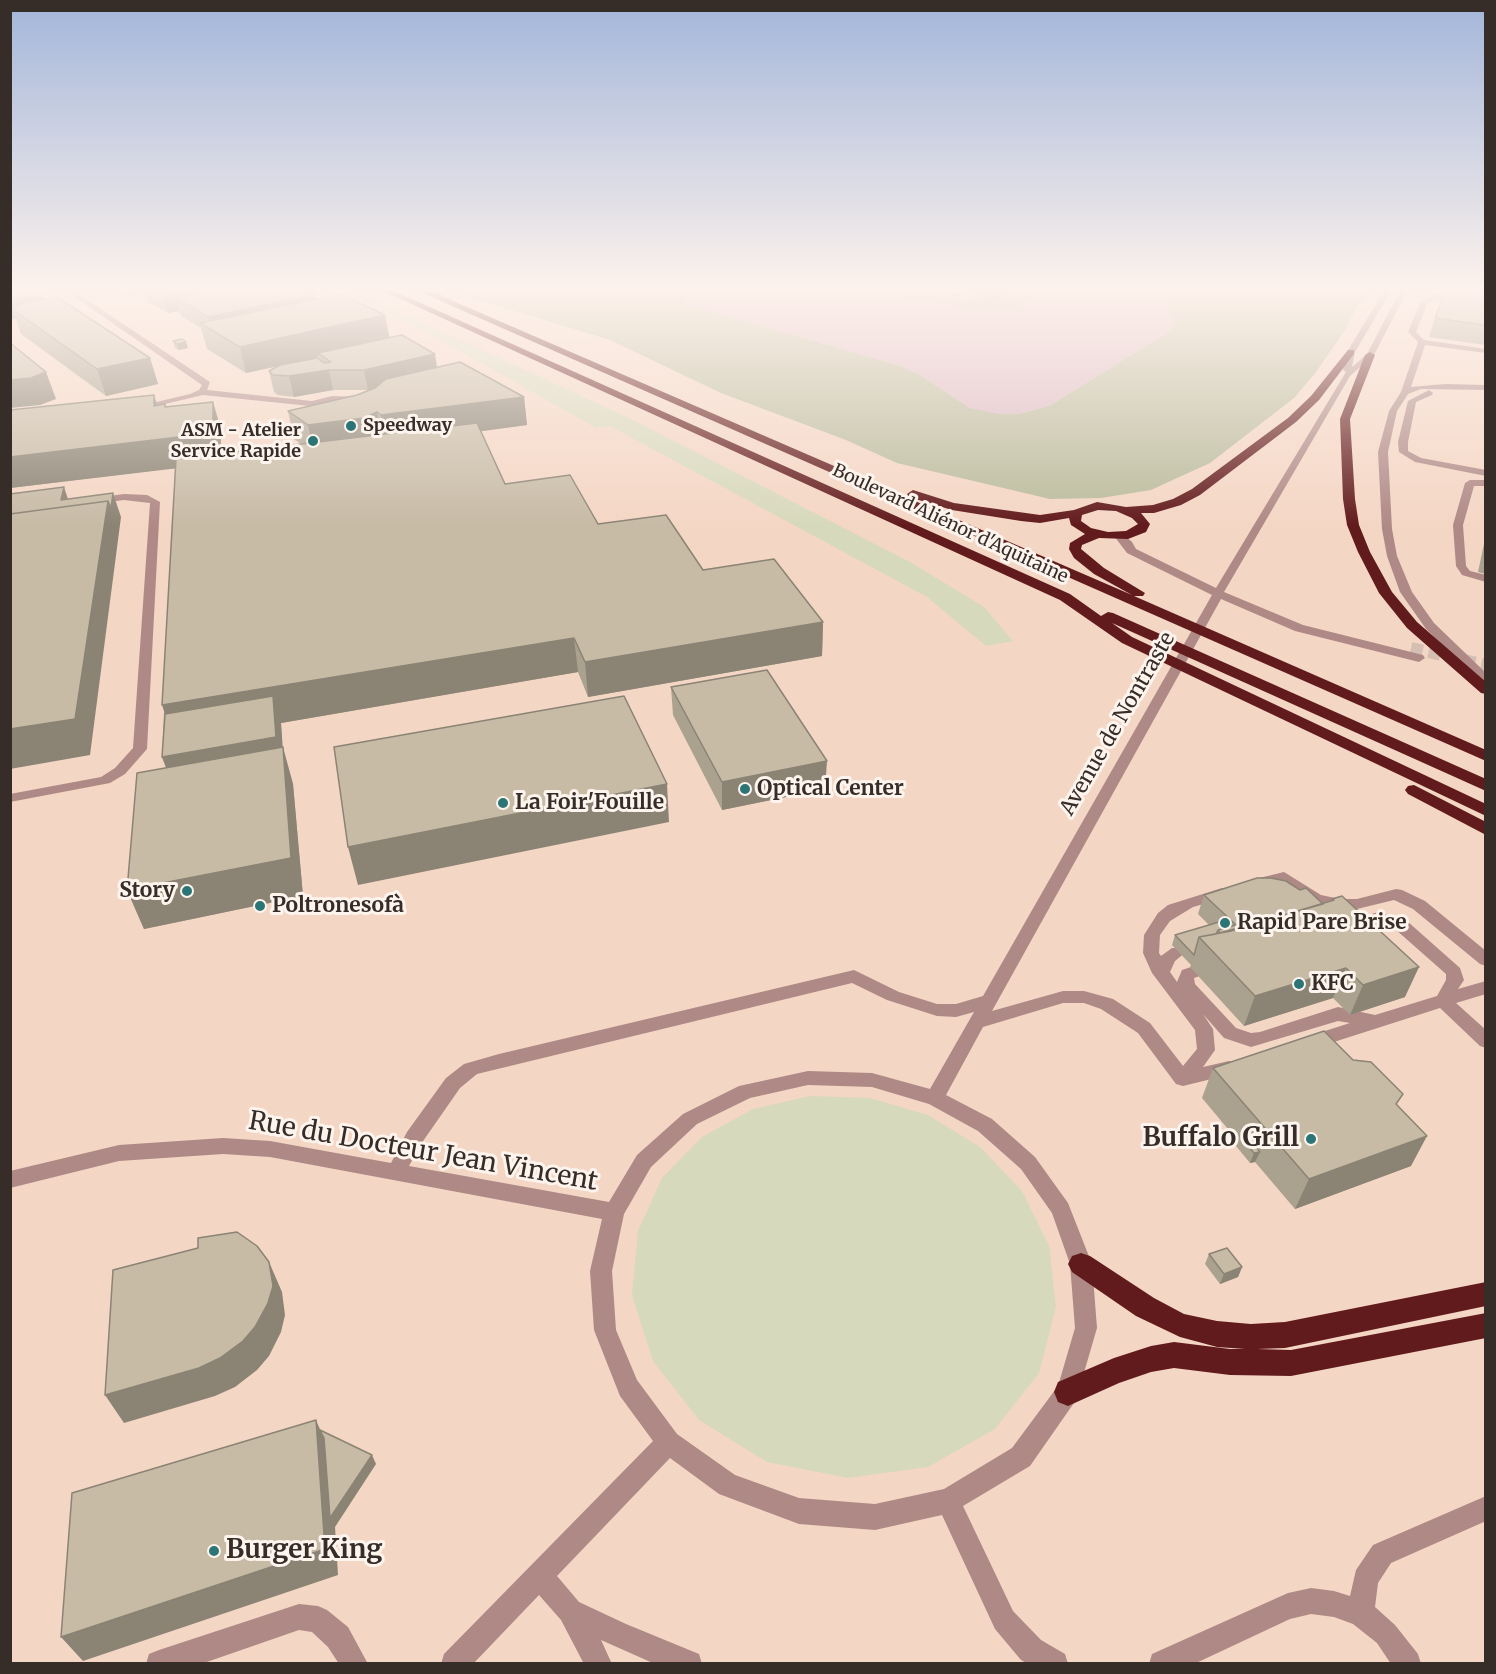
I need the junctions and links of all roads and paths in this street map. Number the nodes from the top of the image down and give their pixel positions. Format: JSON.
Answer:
{"nodes":[{"id":1,"x":188,"y":369,"type":"edge"},
{"id":2,"x":560,"y":369,"type":"edge"},
{"id":3,"x":602,"y":369,"type":"edge"},
{"id":4,"x":1338,"y":369,"type":"edge"},
{"id":5,"x":1348,"y":369,"type":"edge"},
{"id":6,"x":1354,"y":369,"type":"edge"},
{"id":7,"x":1364,"y":369,"type":"edge"},
{"id":8,"x":1413,"y":369,"type":"edge"},
{"id":9,"x":1347,"y":375,"type":"junction"},
{"id":10,"x":1485,"y":388,"type":"edge"},
{"id":11,"x":202,"y":392,"type":"junction"},
{"id":12,"x":1405,"y":392,"type":"junction"},
{"id":13,"x":1474,"y":397,"type":"dead end"},
{"id":14,"x":312,"y":404,"type":"junction"},
{"id":15,"x":140,"y":408,"type":"edge"},
{"id":16,"x":362,"y":411,"type":"edge"},
{"id":17,"x":344,"y":416,"type":"edge"},
{"id":18,"x":829,"y":467,"type":"junction"},
{"id":19,"x":1485,"y":473,"type":"edge"},
{"id":20,"x":1485,"y":483,"type":"edge"},
{"id":21,"x":79,"y":503,"type":"edge"},
{"id":22,"x":1127,"y":510,"type":"junction"},
{"id":23,"x":1076,"y":513,"type":"junction"},
{"id":24,"x":1136,"y":533,"type":"junction"},
{"id":25,"x":1097,"y":534,"type":"junction"},
{"id":26,"x":1119,"y":536,"type":"junction"},
{"id":27,"x":1485,"y":579,"type":"edge"},
{"id":28,"x":1065,"y":597,"type":"junction"},
{"id":29,"x":1411,"y":648,"type":"tunnel mouth"},
{"id":30,"x":1253,"y":655,"type":"junction"},
{"id":31,"x":1419,"y":658,"type":"tunnel mouth"},
{"id":32,"x":1485,"y":680,"type":"edge"},
{"id":33,"x":1485,"y":690,"type":"edge"},
{"id":34,"x":1301,"y":725,"type":"junction"},
{"id":35,"x":1485,"y":756,"type":"edge"},
{"id":36,"x":1485,"y":786,"type":"edge"},
{"id":37,"x":10,"y":798,"type":"edge"},
{"id":38,"x":1485,"y":811,"type":"edge"},
{"id":39,"x":1485,"y":830,"type":"edge"},
{"id":40,"x":1317,"y":900,"type":"junction"},
{"id":41,"x":1309,"y":918,"type":"edge"},
{"id":42,"x":1335,"y":932,"type":"edge"},
{"id":43,"x":1179,"y":952,"type":"dead end"},
{"id":44,"x":1485,"y":960,"type":"edge"},
{"id":45,"x":1194,"y":972,"type":"dead end"},
{"id":46,"x":1161,"y":973,"type":"junction"},
{"id":47,"x":1485,"y":987,"type":"edge"},
{"id":48,"x":990,"y":1000,"type":"junction"},
{"id":49,"x":1443,"y":1001,"type":"junction"},
{"id":50,"x":977,"y":1023,"type":"junction"},
{"id":51,"x":1377,"y":1023,"type":"junction"},
{"id":52,"x":1485,"y":1041,"type":"edge"},
{"id":53,"x":1300,"y":1046,"type":"edge"},
{"id":54,"x":1246,"y":1063,"type":"edge"},
{"id":55,"x":1184,"y":1080,"type":"junction"},
{"id":56,"x":935,"y":1098,"type":"junction"},
{"id":57,"x":396,"y":1172,"type":"junction"},
{"id":58,"x":10,"y":1180,"type":"edge"},
{"id":59,"x":614,"y":1212,"type":"junction"},
{"id":60,"x":1082,"y":1264,"type":"junction"},
{"id":61,"x":1484,"y":1294,"type":"edge"},
{"id":62,"x":1485,"y":1325,"type":"edge"},
{"id":63,"x":1068,"y":1392,"type":"junction"},
{"id":64,"x":669,"y":1442,"type":"junction"},
{"id":65,"x":948,"y":1501,"type":"junction"},
{"id":66,"x":1485,"y":1508,"type":"edge"},
{"id":67,"x":539,"y":1576,"type":"junction"},
{"id":68,"x":570,"y":1611,"type":"junction"},
{"id":69,"x":1361,"y":1613,"type":"junction"},
{"id":70,"x":1171,"y":1662,"type":"edge"},
{"id":71,"x":159,"y":1664,"type":"edge"},
{"id":72,"x":355,"y":1664,"type":"edge"},
{"id":73,"x":454,"y":1664,"type":"edge"},
{"id":74,"x":599,"y":1664,"type":"edge"},
{"id":75,"x":689,"y":1664,"type":"edge"},
{"id":76,"x":1055,"y":1664,"type":"edge"},
{"id":77,"x":1408,"y":1664,"type":"edge"}],
"edges":[{"from":1,"to":11,"type":"street"},
{"from":2,"to":28,"type":"highway","name":"Boulevard Aliénor d'Aquitaine"},
{"from":3,"to":18,"type":"highway","name":"Boulevard Aliénor d'Aquitaine"},
{"from":4,"to":22,"type":"highway"},
{"from":5,"to":9,"type":"street","name":"Avenue de Nontraste"},
{"from":6,"to":9,"type":"street","name":"Avenue de Nontraste"},
{"from":7,"to":33,"type":"highway"},
{"from":8,"to":12,"type":"street"},
{"from":9,"to":48,"type":"street","name":"Avenue de Nontraste"},
{"from":10,"to":12,"type":"street"},
{"from":11,"to":14,"type":"street"},
{"from":11,"to":15,"type":"street"},
{"from":12,"to":32,"type":"street"},
{"from":13,"to":19,"type":"street"},
{"from":14,"to":16,"type":"street"},
{"from":14,"to":17,"type":"street"},
{"from":18,"to":23,"type":"highway"},
{"from":18,"to":30,"type":"highway","name":"Boulevard Aliénor d'Aquitaine"},
{"from":20,"to":27,"type":"street"},
{"from":21,"to":37,"type":"street"},
{"from":22,"to":23,"type":"highway"},
{"from":22,"to":24,"type":"highway"},
{"from":23,"to":25,"type":"highway"},
{"from":24,"to":26,"type":"highway"},
{"from":24,"to":29,"type":"street"},
{"from":25,"to":26,"type":"highway"},
{"from":25,"to":30,"type":"highway"},
{"from":26,"to":31,"type":"street"},
{"from":28,"to":34,"type":"highway","name":"Boulevard Aliénor d'Aquitaine"},
{"from":28,"to":36,"type":"highway"},
{"from":30,"to":35,"type":"highway","name":"Boulevard Aliénor d'Aquitaine"},
{"from":34,"to":38,"type":"highway","name":"Boulevard Aliénor d'Aquitaine"},
{"from":34,"to":39,"type":"highway"},
{"from":40,"to":41,"type":"street"},
{"from":40,"to":44,"type":"street"},
{"from":40,"to":46,"type":"street"},
{"from":42,"to":49,"type":"street"},
{"from":43,"to":46,"type":"street"},
{"from":45,"to":51,"type":"street"},
{"from":46,"to":55,"type":"street"},
{"from":47,"to":49,"type":"street"},
{"from":48,"to":50,"type":"street","name":"Avenue de Nontraste"},
{"from":48,"to":57,"type":"street"},
{"from":49,"to":51,"type":"street"},
{"from":49,"to":52,"type":"street"},
{"from":50,"to":55,"type":"street"},
{"from":50,"to":56,"type":"street","name":"Avenue de Nontraste"},
{"from":51,"to":53,"type":"street"},
{"from":54,"to":55,"type":"street"},
{"from":56,"to":59,"type":"street"},
{"from":56,"to":60,"type":"street"},
{"from":57,"to":58,"type":"street","name":"Rue du Docteur Jean Vincent"},
{"from":57,"to":59,"type":"street","name":"Rue du Docteur Jean Vincent"},
{"from":59,"to":64,"type":"street"},
{"from":60,"to":61,"type":"highway"},
{"from":60,"to":63,"type":"street"},
{"from":62,"to":63,"type":"highway"},
{"from":63,"to":65,"type":"street"},
{"from":64,"to":65,"type":"street"},
{"from":64,"to":67,"type":"street"},
{"from":65,"to":76,"type":"street"},
{"from":66,"to":69,"type":"street"},
{"from":67,"to":68,"type":"street"},
{"from":67,"to":73,"type":"street"},
{"from":68,"to":74,"type":"street"},
{"from":68,"to":75,"type":"street"},
{"from":69,"to":70,"type":"street"},
{"from":69,"to":77,"type":"street"},
{"from":71,"to":72,"type":"street"}]}
